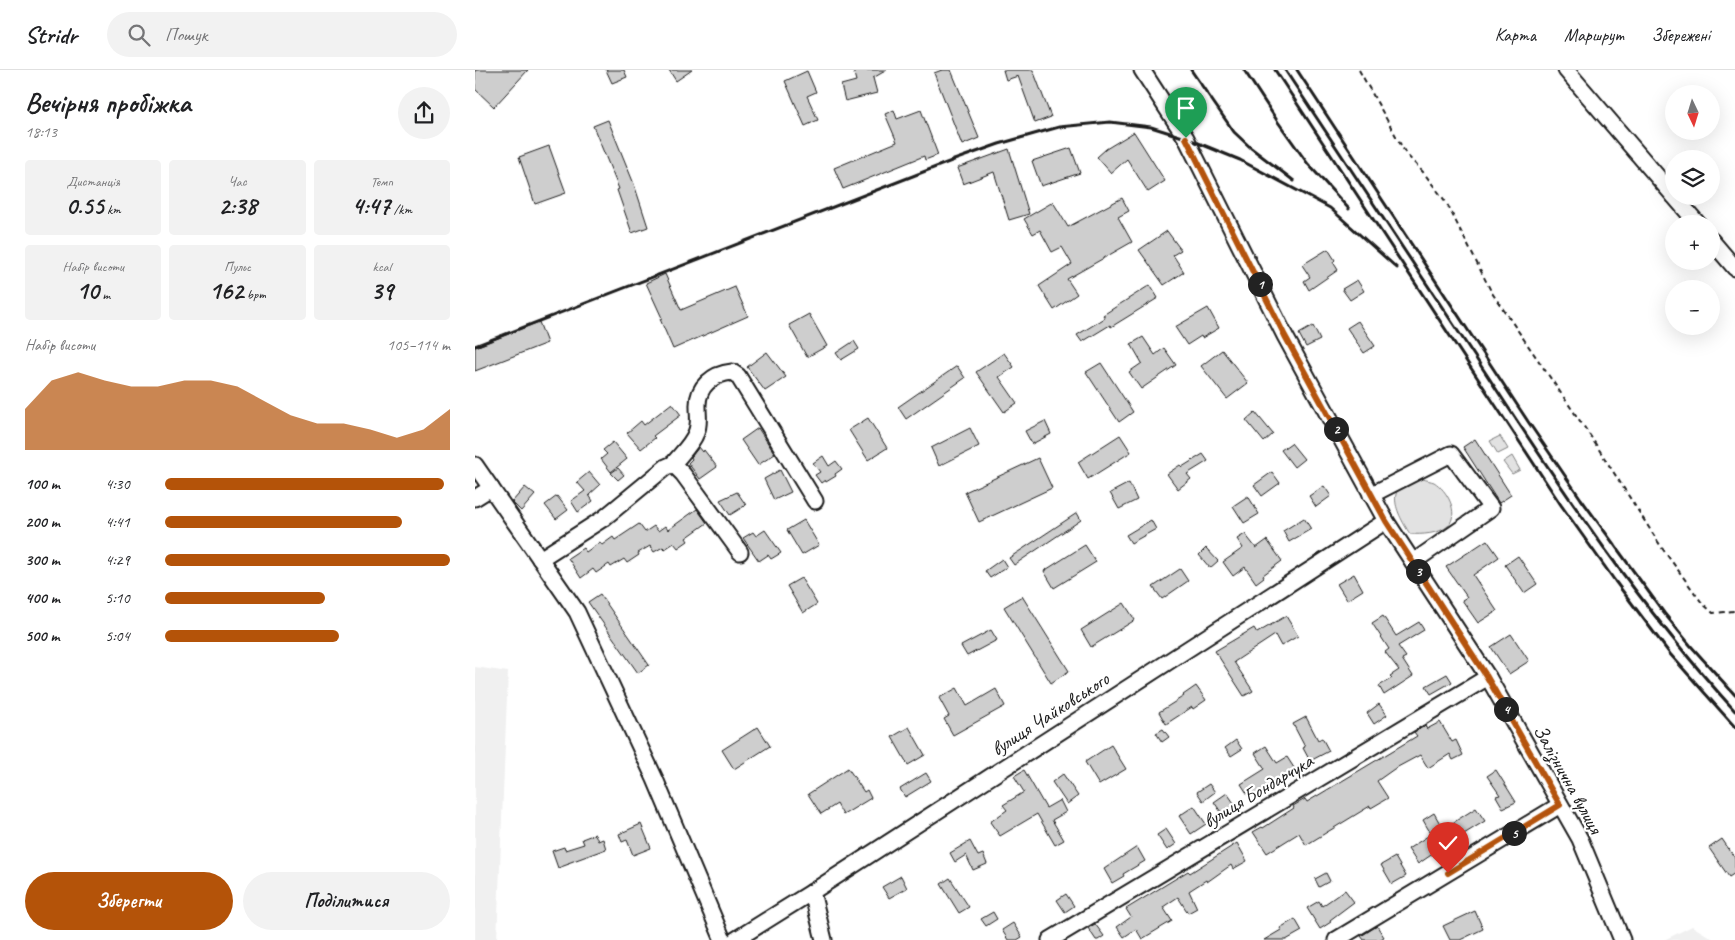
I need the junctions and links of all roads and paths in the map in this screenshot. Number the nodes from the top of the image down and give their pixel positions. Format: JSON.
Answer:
{"nodes":[{"id":1,"x":1142,"y":70,"type":"edge"},
{"id":2,"x":1359,"y":70,"type":"edge"},
{"id":3,"x":1566,"y":70,"type":"edge"},
{"id":4,"x":1665,"y":186,"type":"edge"},
{"id":5,"x":1682,"y":205,"type":"edge"},
{"id":6,"x":1690,"y":215,"type":"edge"},
{"id":7,"x":1720,"y":250,"type":"edge"},
{"id":8,"x":1735,"y":268,"type":"edge"},
{"id":9,"x":673,"y":464,"type":"junction"},
{"id":10,"x":475,"y":465,"type":"edge"},
{"id":11,"x":491,"y":488,"type":"junction"},
{"id":12,"x":1371,"y":495,"type":"junction"},
{"id":13,"x":475,"y":498,"type":"edge"},
{"id":14,"x":815,"y":501,"type":"dead end"},
{"id":15,"x":1386,"y":521,"type":"junction"},
{"id":16,"x":739,"y":552,"type":"dead end"},
{"id":17,"x":540,"y":559,"type":"junction"},
{"id":18,"x":1413,"y":562,"type":"junction"},
{"id":19,"x":1735,"y":611,"type":"edge"},
{"id":20,"x":1487,"y":677,"type":"junction"},
{"id":21,"x":1560,"y":805,"type":"junction"},
{"id":22,"x":812,"y":892,"type":"junction"},
{"id":23,"x":723,"y":940,"type":"edge"},
{"id":24,"x":735,"y":940,"type":"edge"},
{"id":25,"x":824,"y":940,"type":"edge"},
{"id":26,"x":1050,"y":940,"type":"edge"},
{"id":27,"x":1336,"y":940,"type":"edge"},
{"id":28,"x":1622,"y":940,"type":"edge"}],
"edges":[{"from":1,"to":12,"type":"street","name":"Залізнична вулиця"},
{"from":2,"to":19,"type":"path"},
{"from":3,"to":4,"type":"street"},
{"from":5,"to":6,"type":"street"},
{"from":7,"to":8,"type":"street"},
{"from":9,"to":14,"type":"street"},
{"from":9,"to":16,"type":"street"},
{"from":9,"to":17,"type":"street"},
{"from":10,"to":11,"type":"street"},
{"from":11,"to":13,"type":"street"},
{"from":11,"to":17,"type":"street"},
{"from":12,"to":15,"type":"street","name":"Залізнична вулиця"},
{"from":12,"to":18,"type":"street"},
{"from":15,"to":18,"type":"street","name":"Залізнична вулиця"},
{"from":15,"to":22,"type":"street","name":"вулиця Чайковського"},
{"from":17,"to":23,"type":"street"},
{"from":18,"to":20,"type":"street","name":"Залізнична вулиця"},
{"from":20,"to":21,"type":"street","name":"Залізнична вулиця"},
{"from":20,"to":26,"type":"street","name":"вулиця Бондарчука"},
{"from":21,"to":27,"type":"street"},
{"from":21,"to":28,"type":"street","name":"Залізнична вулиця"},
{"from":22,"to":24,"type":"street","name":"вулиця Чайковського"},
{"from":22,"to":25,"type":"street"}]}
